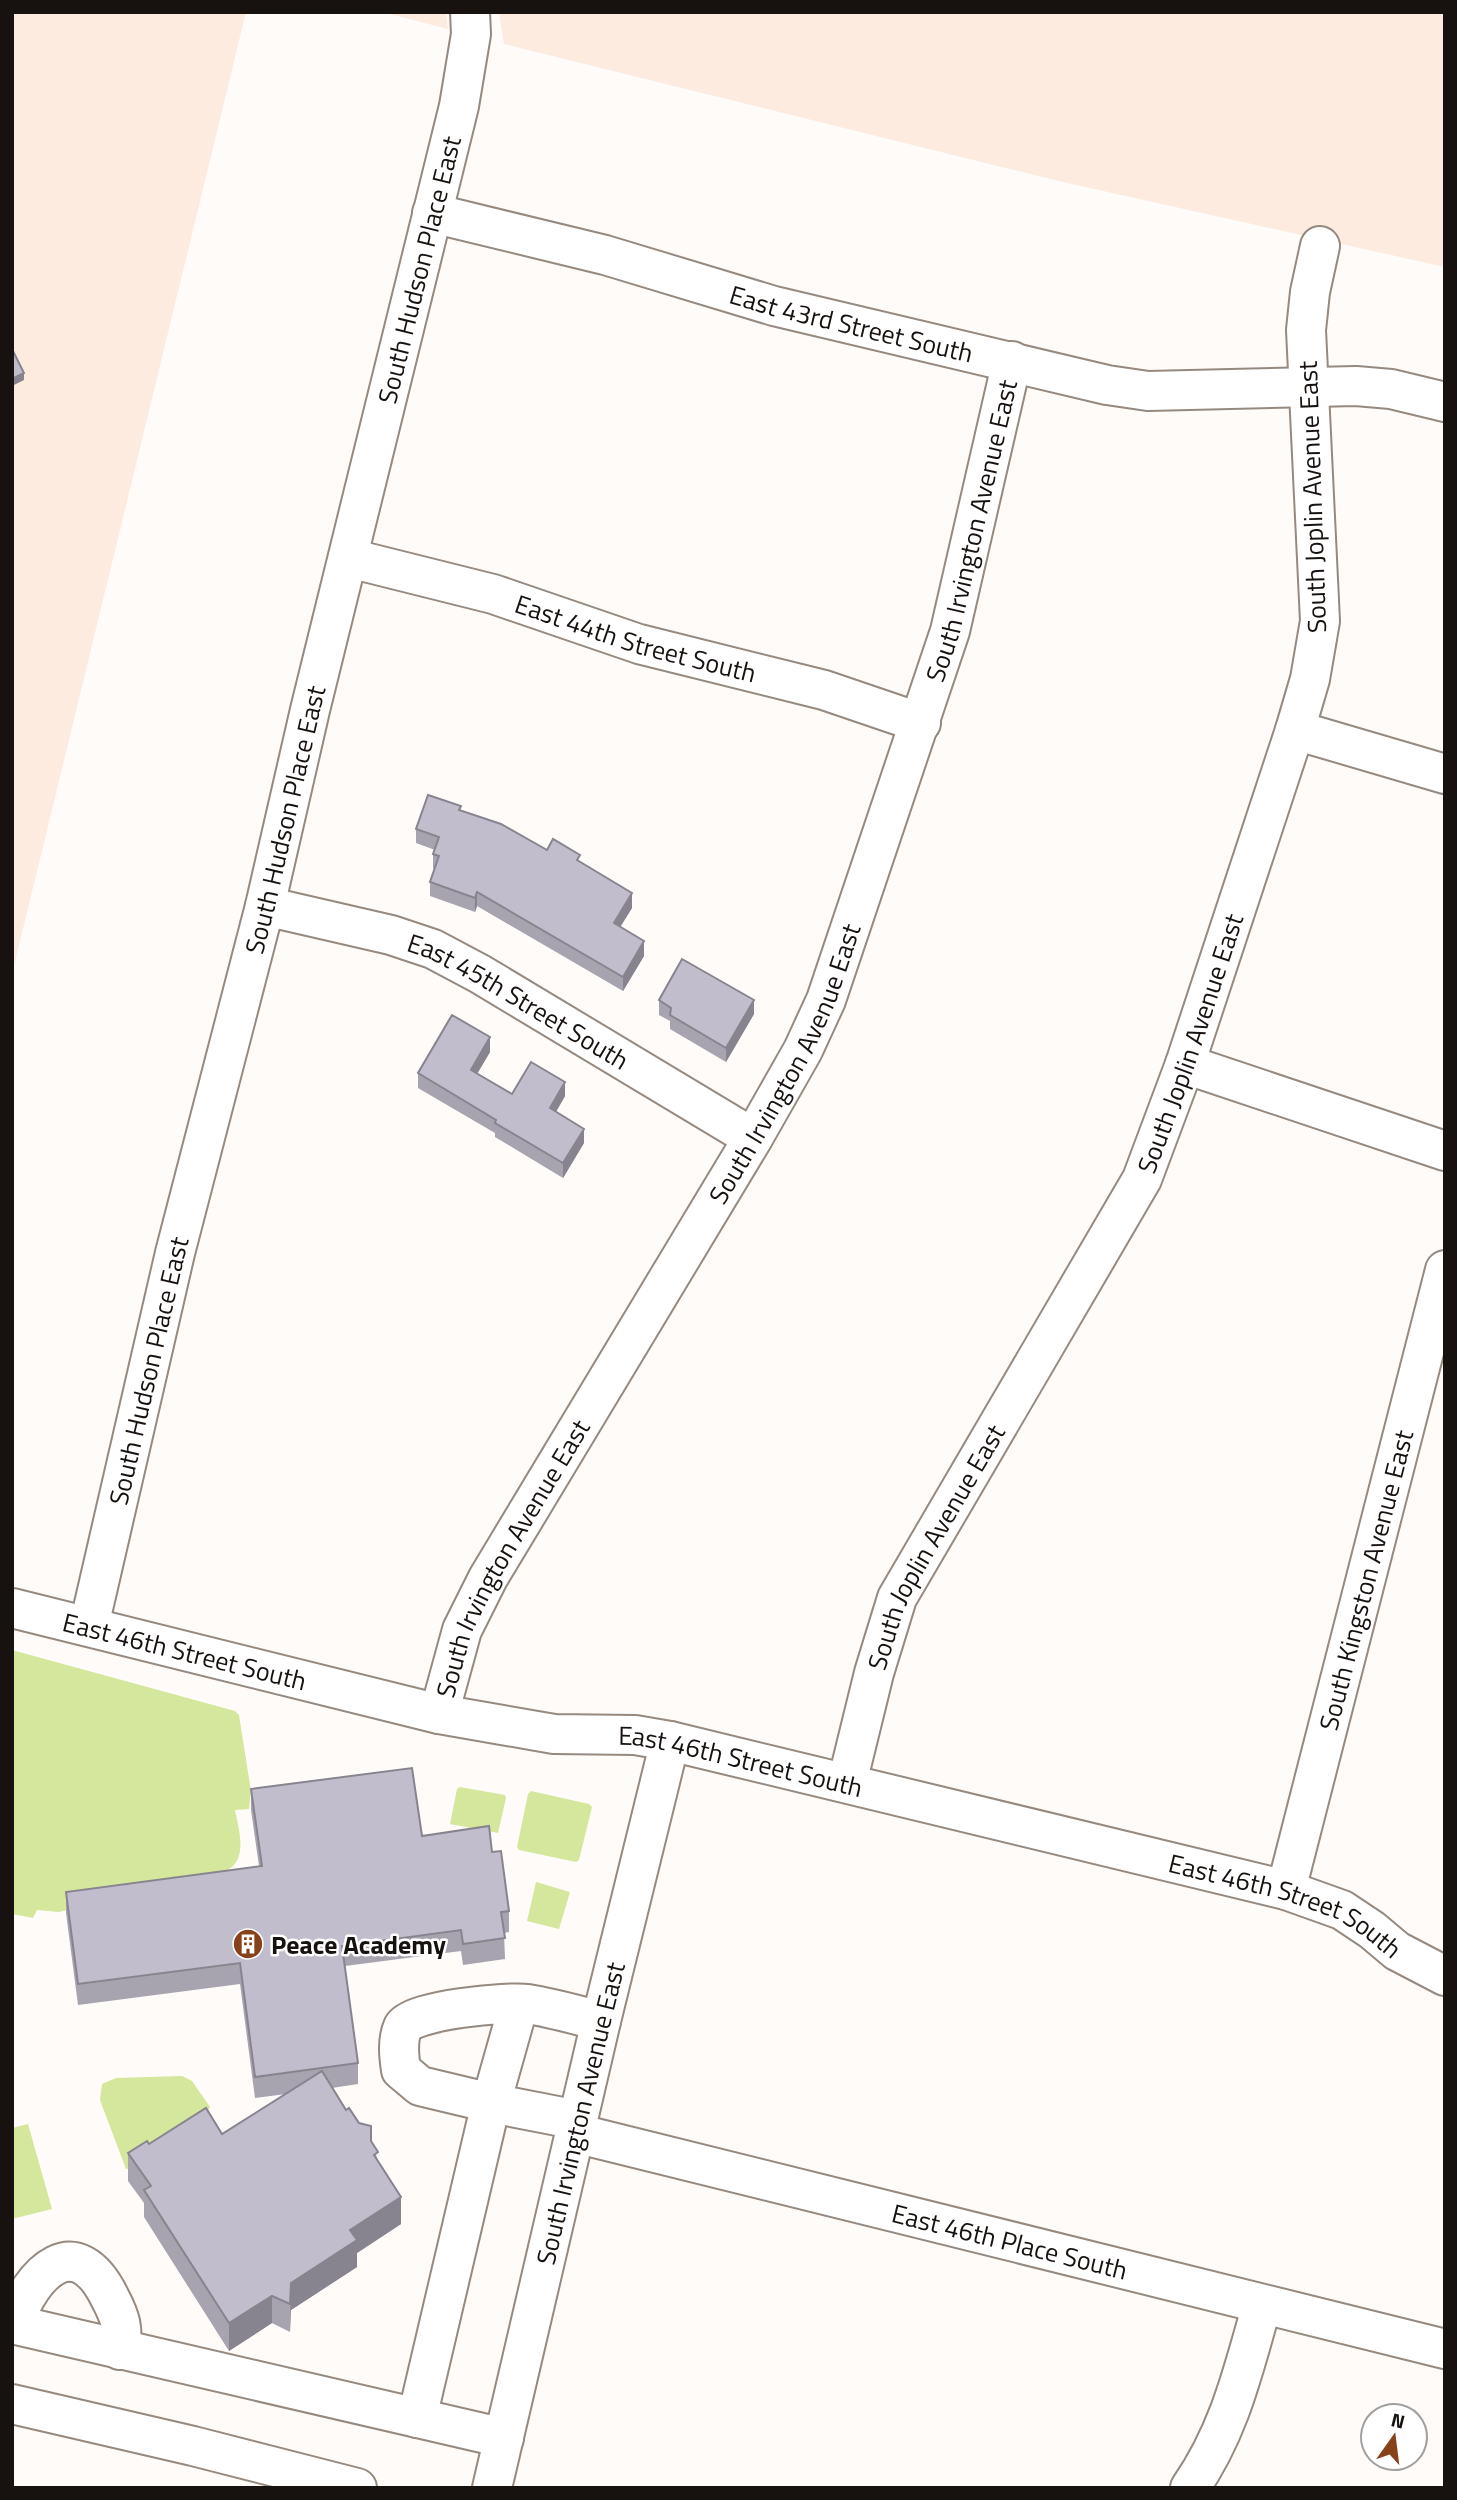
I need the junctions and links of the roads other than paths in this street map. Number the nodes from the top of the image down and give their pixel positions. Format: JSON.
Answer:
{"nodes":[{"id":1,"x":470,"y":12,"type":"edge"},
{"id":2,"x":432,"y":213,"type":"junction"},
{"id":3,"x":1320,"y":246,"type":"dead end"},
{"id":4,"x":1012,"y":362,"type":"junction"},
{"id":5,"x":1310,"y":387,"type":"junction"},
{"id":6,"x":1445,"y":402,"type":"edge"},
{"id":7,"x":349,"y":558,"type":"junction"},
{"id":8,"x":921,"y":723,"type":"junction"},
{"id":9,"x":1295,"y":730,"type":"junction"},
{"id":10,"x":1445,"y":774,"type":"edge"},
{"id":11,"x":265,"y":906,"type":"junction"},
{"id":12,"x":1185,"y":1064,"type":"junction"},
{"id":13,"x":753,"y":1138,"type":"junction"},
{"id":14,"x":1445,"y":1151,"type":"edge"},
{"id":15,"x":1445,"y":1270,"type":"edge"},
{"id":16,"x":12,"y":1608,"type":"edge"},
{"id":17,"x":89,"y":1626,"type":"junction"},
{"id":18,"x":439,"y":1714,"type":"junction"},
{"id":19,"x":670,"y":1741,"type":"junction"},
{"id":20,"x":847,"y":1783,"type":"junction"},
{"id":21,"x":1286,"y":1890,"type":"junction"},
{"id":22,"x":1445,"y":1976,"type":"edge"},
{"id":23,"x":519,"y":2004,"type":"junction"},
{"id":24,"x":601,"y":2021,"type":"junction"},
{"id":25,"x":488,"y":2117,"type":"junction"},
{"id":26,"x":576,"y":2127,"type":"junction"},
{"id":27,"x":1262,"y":2305,"type":"junction"},
{"id":28,"x":13,"y":2324,"type":"edge"},
{"id":29,"x":1445,"y":2349,"type":"edge"},
{"id":30,"x":120,"y":2350,"type":"junction"},
{"id":31,"x":12,"y":2404,"type":"edge"},
{"id":32,"x":417,"y":2418,"type":"junction"},
{"id":33,"x":504,"y":2438,"type":"junction"},
{"id":34,"x":357,"y":2488,"type":"edge"},
{"id":35,"x":492,"y":2488,"type":"edge"},
{"id":36,"x":1190,"y":2488,"type":"edge"}],
"edges":[{"from":1,"to":2,"type":"street","name":"South Hudson Place East"},
{"from":2,"to":4,"type":"street","name":"East 43rd Street South"},
{"from":2,"to":7,"type":"street","name":"South Hudson Place East"},
{"from":3,"to":5,"type":"street","name":"South Joplin Avenue East"},
{"from":4,"to":5,"type":"street","name":"East 43rd Street South"},
{"from":4,"to":8,"type":"street","name":"South Irvington Avenue East"},
{"from":5,"to":6,"type":"street","name":"East 43rd Street South"},
{"from":5,"to":9,"type":"street","name":"South Joplin Avenue East"},
{"from":7,"to":8,"type":"street","name":"East 44th Street South"},
{"from":7,"to":11,"type":"street","name":"South Hudson Place East"},
{"from":8,"to":13,"type":"street","name":"South Irvington Avenue East"},
{"from":9,"to":10,"type":"street"},
{"from":9,"to":12,"type":"street","name":"South Joplin Avenue East"},
{"from":11,"to":13,"type":"street","name":"East 45th Street South"},
{"from":11,"to":17,"type":"street","name":"South Hudson Place East"},
{"from":12,"to":14,"type":"street"},
{"from":12,"to":20,"type":"street","name":"South Joplin Avenue East"},
{"from":13,"to":18,"type":"street","name":"South Irvington Avenue East"},
{"from":15,"to":21,"type":"street","name":"South Kingston Avenue East"},
{"from":16,"to":17,"type":"street","name":"East 46th Street South"},
{"from":17,"to":18,"type":"street","name":"East 46th Street South"},
{"from":18,"to":19,"type":"street","name":"East 46th Street South"},
{"from":19,"to":20,"type":"street","name":"East 46th Street South"},
{"from":19,"to":24,"type":"street","name":"South Irvington Avenue East"},
{"from":20,"to":21,"type":"street","name":"East 46th Street South"},
{"from":21,"to":22,"type":"street","name":"East 46th Street South"},
{"from":23,"to":24,"type":"street"},
{"from":23,"to":25,"type":"street"},
{"from":23,"to":25,"type":"street","name":"East 46th Place South"},
{"from":24,"to":26,"type":"street","name":"South Irvington Avenue East"},
{"from":25,"to":26,"type":"street","name":"East 46th Place South"},
{"from":25,"to":32,"type":"street"},
{"from":26,"to":27,"type":"street","name":"East 46th Place South"},
{"from":26,"to":33,"type":"street","name":"South Irvington Avenue East"},
{"from":27,"to":29,"type":"street","name":"East 46th Place South"},
{"from":27,"to":36,"type":"street"},
{"from":28,"to":30,"type":"street"},
{"from":28,"to":30,"type":"street"},
{"from":30,"to":32,"type":"street"},
{"from":31,"to":34,"type":"street"},
{"from":32,"to":33,"type":"street"},
{"from":33,"to":35,"type":"street","name":"South Irvington Avenue East"}]}
